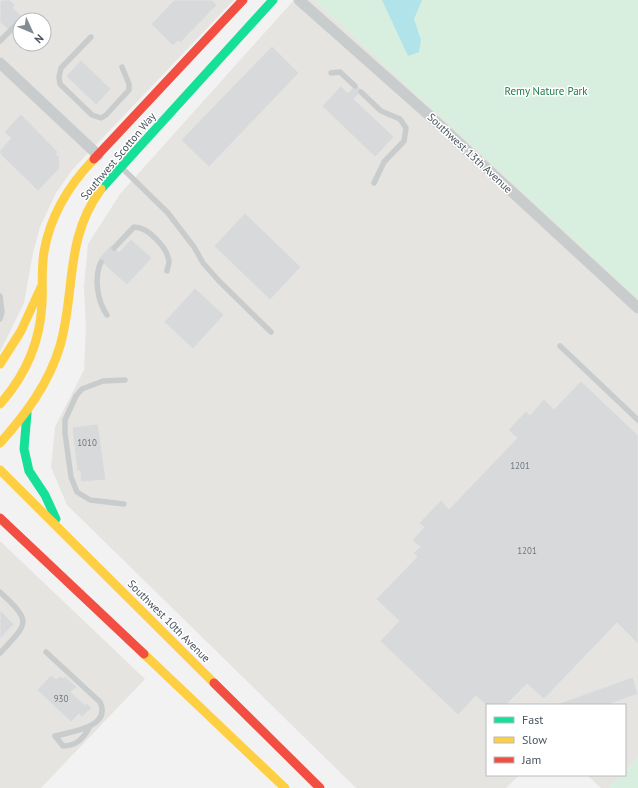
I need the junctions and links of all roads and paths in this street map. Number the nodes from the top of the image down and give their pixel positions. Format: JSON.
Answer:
{"nodes":[{"id":1,"x":243,"y":0,"type":"edge"},
{"id":2,"x":273,"y":0,"type":"edge"},
{"id":3,"x":299,"y":0,"type":"edge"},
{"id":4,"x":12,"y":28,"type":"edge"},
{"id":5,"x":91,"y":37,"type":"dead end"},
{"id":6,"x":0,"y":41,"type":"edge"},
{"id":7,"x":0,"y":63,"type":"edge"},
{"id":8,"x":122,"y":67,"type":"dead end"},
{"id":9,"x":331,"y":73,"type":"dead end"},
{"id":10,"x":355,"y":86,"type":"dead end"},
{"id":11,"x":361,"y":92,"type":"dead end"},
{"id":12,"x":98,"y":155,"type":"junction"},
{"id":13,"x":121,"y":167,"type":"junction"},
{"id":14,"x":374,"y":183,"type":"dead end"},
{"id":15,"x":114,"y":248,"type":"dead end"},
{"id":16,"x":101,"y":262,"type":"dead end"},
{"id":17,"x":167,"y":271,"type":"dead end"},
{"id":18,"x":42,"y":285,"type":"junction"},
{"id":19,"x":0,"y":296,"type":"edge"},
{"id":20,"x":1,"y":306,"type":"edge"},
{"id":21,"x":638,"y":308,"type":"edge"},
{"id":22,"x":107,"y":315,"type":"dead end"},
{"id":23,"x":0,"y":319,"type":"edge"},
{"id":24,"x":271,"y":332,"type":"dead end"},
{"id":25,"x":560,"y":346,"type":"dead end"},
{"id":26,"x":0,"y":364,"type":"edge"},
{"id":27,"x":125,"y":380,"type":"dead end"},
{"id":28,"x":0,"y":404,"type":"edge"},
{"id":29,"x":27,"y":413,"type":"junction"},
{"id":30,"x":638,"y":420,"type":"edge"},
{"id":31,"x":0,"y":443,"type":"edge"},
{"id":32,"x":0,"y":470,"type":"edge"},
{"id":33,"x":124,"y":504,"type":"dead end"},
{"id":34,"x":0,"y":518,"type":"edge"},
{"id":35,"x":63,"y":532,"type":"junction"},
{"id":36,"x":0,"y":592,"type":"edge"},
{"id":37,"x":46,"y":652,"type":"dead end"},
{"id":38,"x":0,"y":653,"type":"edge"},
{"id":39,"x":89,"y":728,"type":"junction"},
{"id":40,"x":285,"y":788,"type":"edge"},
{"id":41,"x":320,"y":788,"type":"edge"}],
"edges":[{"from":1,"to":12,"type":"main road","name":"Southwest Scotton Way"},
{"from":2,"to":13,"type":"main road","name":"Southwest Scotton Way"},
{"from":3,"to":21,"type":"street","name":"Southwest 13th Avenue"},
{"from":4,"to":6,"type":"lane"},
{"from":5,"to":8,"type":"lane"},
{"from":7,"to":12,"type":"street"},
{"from":9,"to":10,"type":"lane"},
{"from":11,"to":14,"type":"lane"},
{"from":12,"to":18,"type":"main road","name":"Southwest Scotton Way"},
{"from":13,"to":24,"type":"lane"},
{"from":13,"to":29,"type":"main road","name":"Southwest Scotton Way"},
{"from":15,"to":17,"type":"lane"},
{"from":16,"to":22,"type":"lane"},
{"from":18,"to":26,"type":"main road"},
{"from":18,"to":28,"type":"main road","name":"Southwest Scotton Way"},
{"from":19,"to":20,"type":"lane"},
{"from":20,"to":23,"type":"lane"},
{"from":25,"to":30,"type":"lane"},
{"from":27,"to":33,"type":"lane"},
{"from":29,"to":31,"type":"main road","name":"Southwest Scotton Way"},
{"from":29,"to":35,"type":"main road"},
{"from":32,"to":35,"type":"main road","name":"Southwest 10th Avenue"},
{"from":34,"to":40,"type":"main road"},
{"from":35,"to":41,"type":"main road","name":"Southwest 10th Avenue"},
{"from":36,"to":38,"type":"lane"},
{"from":37,"to":39,"type":"lane"},
{"from":39,"to":39,"type":"lane"}]}
